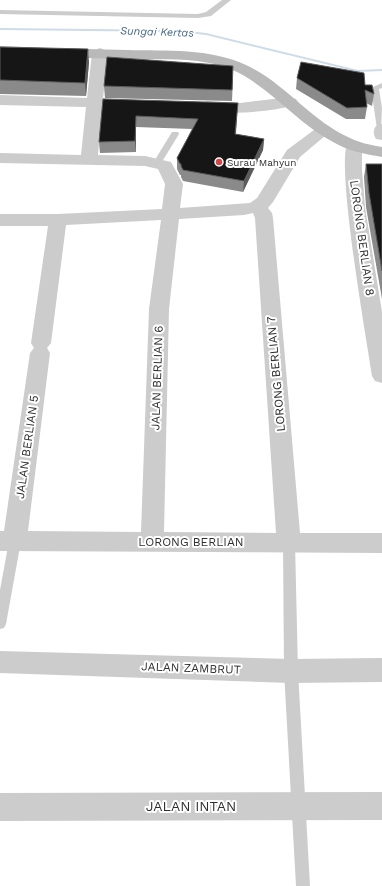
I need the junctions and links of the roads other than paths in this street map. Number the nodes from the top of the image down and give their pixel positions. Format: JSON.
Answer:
{"nodes":[{"id":1,"x":228,"y":0,"type":"edge"},
{"id":2,"x":0,"y":12,"type":"edge"},
{"id":3,"x":0,"y":51,"type":"edge"},
{"id":4,"x":100,"y":53,"type":"junction"},
{"id":5,"x":382,"y":85,"type":"edge"},
{"id":6,"x":0,"y":100,"type":"edge"},
{"id":7,"x":290,"y":102,"type":"junction"},
{"id":8,"x":96,"y":103,"type":"junction"},
{"id":9,"x":152,"y":105,"type":"edge"},
{"id":10,"x":192,"y":106,"type":"edge"},
{"id":11,"x":324,"y":130,"type":"junction"},
{"id":12,"x":382,"y":131,"type":"edge"},
{"id":13,"x":174,"y":134,"type":"dead end"},
{"id":14,"x":354,"y":146,"type":"junction"},
{"id":15,"x":382,"y":152,"type":"edge"},
{"id":16,"x":0,"y":158,"type":"edge"},
{"id":17,"x":89,"y":159,"type":"junction"},
{"id":18,"x":157,"y":163,"type":"junction"},
{"id":19,"x":256,"y":207,"type":"junction"},
{"id":20,"x":169,"y":214,"type":"junction"},
{"id":21,"x":0,"y":220,"type":"edge"},
{"id":22,"x":58,"y":220,"type":"junction"},
{"id":23,"x":380,"y":352,"type":"edge"},
{"id":24,"x":382,"y":376,"type":"edge"},
{"id":25,"x":7,"y":541,"type":"edge"},
{"id":26,"x":152,"y":542,"type":"junction"},
{"id":27,"x":290,"y":543,"type":"junction"},
{"id":28,"x":382,"y":543,"type":"edge"},
{"id":29,"x":0,"y":624,"type":"edge"},
{"id":30,"x":0,"y":662,"type":"edge"},
{"id":31,"x":382,"y":670,"type":"edge"},
{"id":32,"x":291,"y":671,"type":"junction"},
{"id":33,"x":299,"y":806,"type":"junction"},
{"id":34,"x":382,"y":806,"type":"edge"},
{"id":35,"x":0,"y":807,"type":"edge"},
{"id":36,"x":303,"y":886,"type":"edge"}],
"edges":[{"from":1,"to":2,"type":"lane"},
{"from":3,"to":4,"type":"street"},
{"from":4,"to":7,"type":"street"},
{"from":4,"to":8,"type":"street"},
{"from":5,"to":12,"type":"lane"},
{"from":6,"to":8,"type":"street"},
{"from":7,"to":10,"type":"street"},
{"from":7,"to":11,"type":"street"},
{"from":8,"to":9,"type":"street"},
{"from":8,"to":17,"type":"street"},
{"from":11,"to":14,"type":"street"},
{"from":11,"to":19,"type":"street"},
{"from":13,"to":18,"type":"lane"},
{"from":14,"to":15,"type":"street"},
{"from":14,"to":23,"type":"street","name":"LORONG BERLIAN 8"},
{"from":16,"to":17,"type":"street"},
{"from":17,"to":18,"type":"street"},
{"from":18,"to":20,"type":"street","name":"JALAN BERLIAN 6"},
{"from":19,"to":20,"type":"street"},
{"from":19,"to":27,"type":"street","name":"LORONG BERLIAN 7"},
{"from":20,"to":22,"type":"street"},
{"from":20,"to":26,"type":"street","name":"JALAN BERLIAN 6"},
{"from":21,"to":22,"type":"street"},
{"from":22,"to":25,"type":"street","name":"JALAN BERLIAN 5"},
{"from":23,"to":24,"type":"street","name":"LORONG BERLIAN 8"},
{"from":25,"to":26,"type":"street","name":"LORONG BERLIAN"},
{"from":25,"to":29,"type":"lane"},
{"from":26,"to":27,"type":"street","name":"LORONG BERLIAN"},
{"from":27,"to":28,"type":"street","name":"LORONG BERLIAN"},
{"from":27,"to":32,"type":"lane"},
{"from":30,"to":32,"type":"street","name":"JALAN ZAMBRUT"},
{"from":31,"to":32,"type":"street","name":"JALAN ZAMBRUT"},
{"from":32,"to":33,"type":"lane"},
{"from":33,"to":34,"type":"street","name":"JALAN INTAN"},
{"from":33,"to":35,"type":"street","name":"JALAN INTAN"},
{"from":33,"to":36,"type":"lane"}]}
